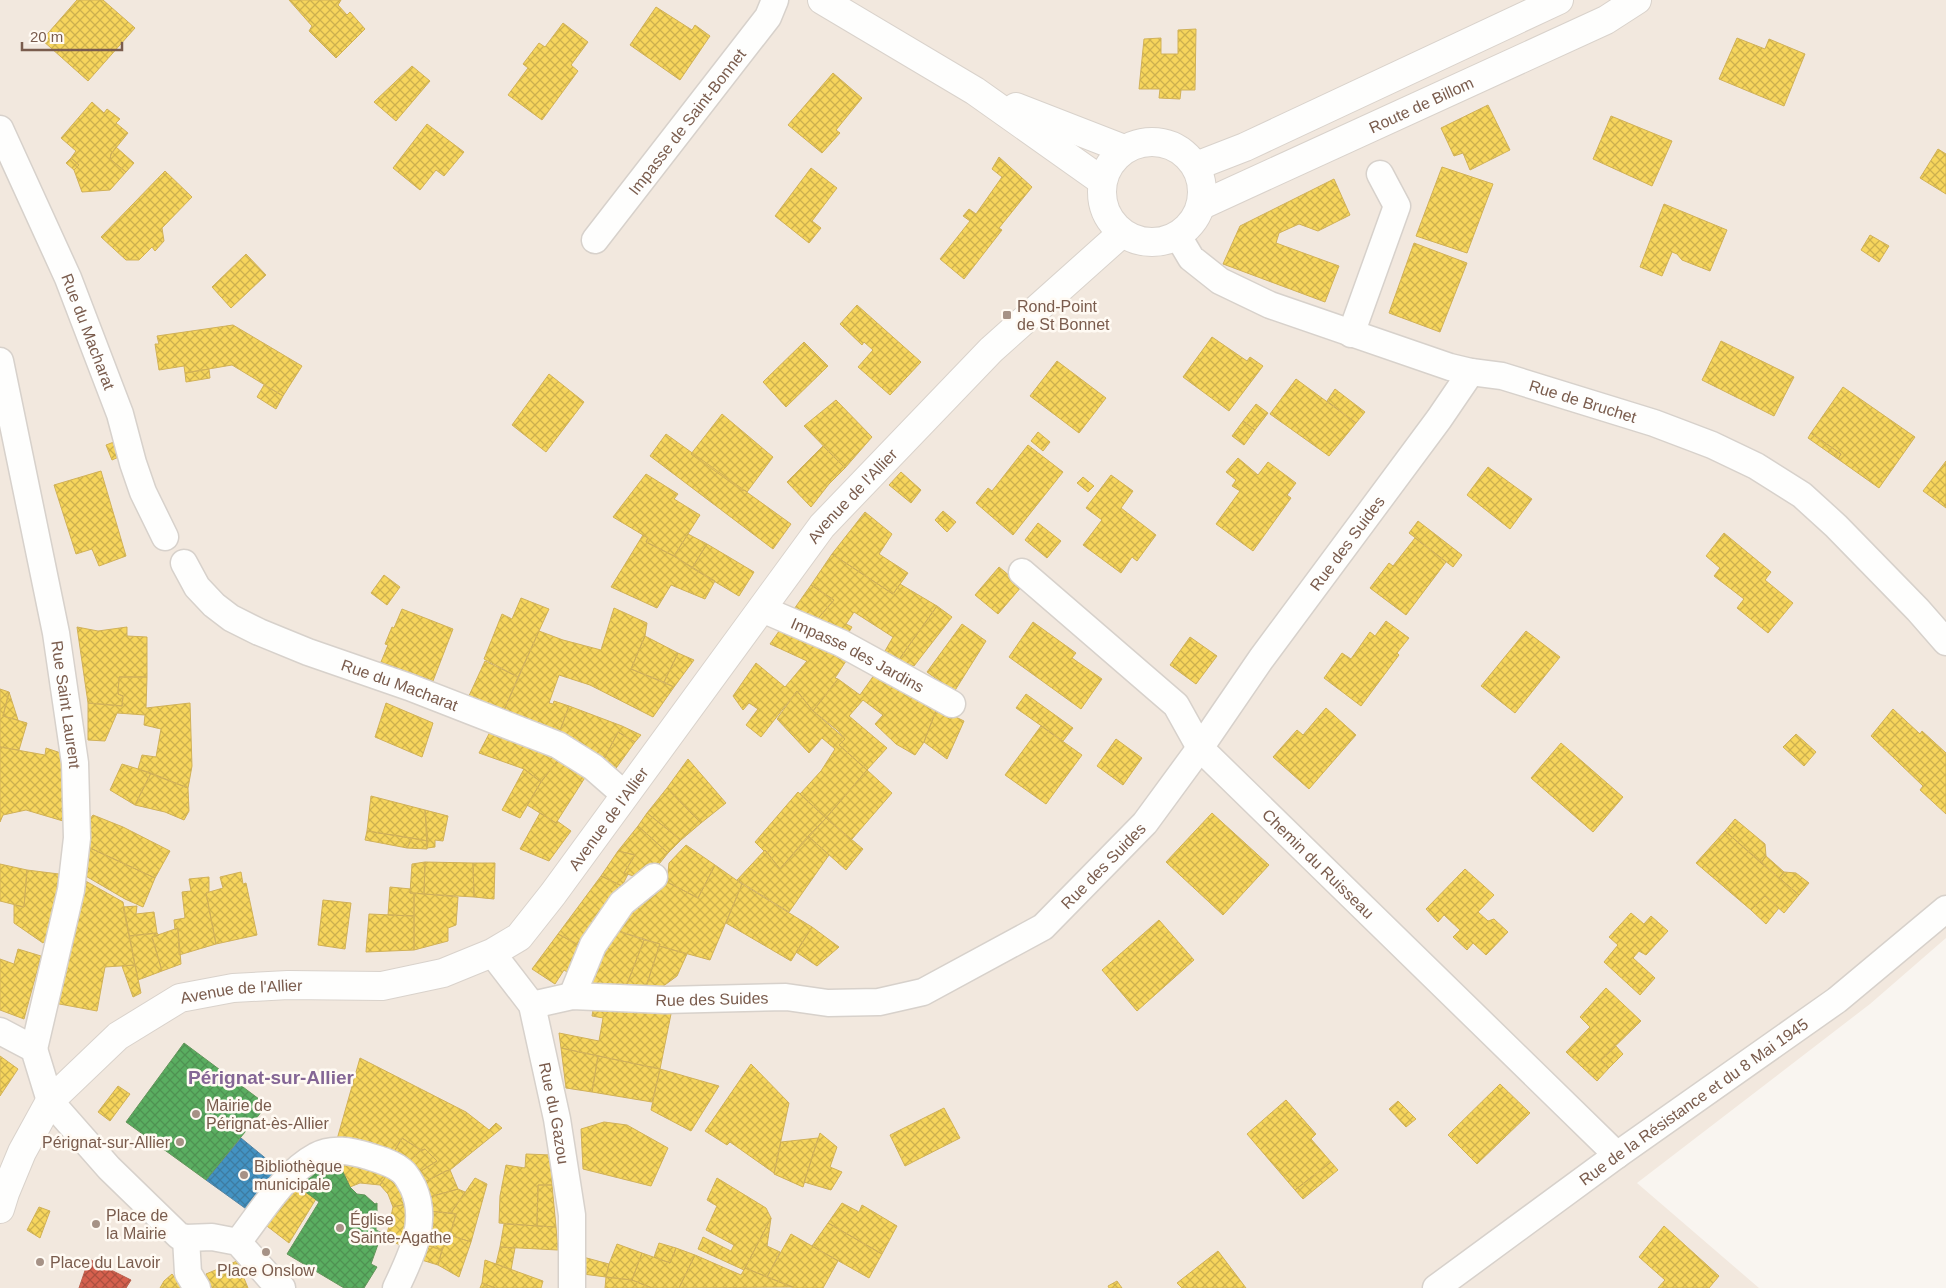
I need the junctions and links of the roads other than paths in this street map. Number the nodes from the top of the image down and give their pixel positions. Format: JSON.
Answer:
{"nodes":[{"id":1,"x":775,"y":0,"type":"edge"},
{"id":2,"x":822,"y":0,"type":"edge"},
{"id":3,"x":1559,"y":0,"type":"edge"},
{"id":4,"x":1638,"y":0,"type":"edge"},
{"id":5,"x":975,"y":91,"type":"junction"},
{"id":6,"x":0,"y":129,"type":"edge"},
{"id":7,"x":1124,"y":149,"type":"junction"},
{"id":8,"x":1196,"y":166,"type":"junction"},
{"id":9,"x":1380,"y":174,"type":"dead end"},
{"id":10,"x":1102,"y":181,"type":"junction"},
{"id":11,"x":1202,"y":205,"type":"junction"},
{"id":12,"x":1122,"y":233,"type":"junction"},
{"id":13,"x":1178,"y":236,"type":"junction"},
{"id":14,"x":595,"y":240,"type":"dead end"},
{"id":15,"x":1351,"y":334,"type":"junction"},
{"id":16,"x":0,"y":361,"type":"edge"},
{"id":17,"x":1471,"y":372,"type":"junction"},
{"id":18,"x":166,"y":538,"type":"dead end"},
{"id":19,"x":184,"y":563,"type":"dead end"},
{"id":20,"x":1022,"y":572,"type":"dead end"},
{"id":21,"x":762,"y":609,"type":"junction"},
{"id":22,"x":1946,"y":642,"type":"edge"},
{"id":23,"x":952,"y":704,"type":"dead end"},
{"id":24,"x":1200,"y":748,"type":"junction"},
{"id":25,"x":625,"y":796,"type":"junction"},
{"id":26,"x":654,"y":877,"type":"dead end"},
{"id":27,"x":1946,"y":909,"type":"edge"},
{"id":28,"x":492,"y":953,"type":"junction"},
{"id":29,"x":572,"y":996,"type":"junction"},
{"id":30,"x":532,"y":1005,"type":"junction"},
{"id":31,"x":0,"y":1030,"type":"edge"},
{"id":32,"x":34,"y":1049,"type":"junction"},
{"id":33,"x":50,"y":1101,"type":"junction"},
{"id":34,"x":1617,"y":1154,"type":"junction"},
{"id":35,"x":0,"y":1209,"type":"edge"},
{"id":36,"x":186,"y":1238,"type":"junction"},
{"id":37,"x":238,"y":1242,"type":"junction"},
{"id":38,"x":196,"y":1288,"type":"edge"},
{"id":39,"x":282,"y":1288,"type":"edge"},
{"id":40,"x":396,"y":1288,"type":"edge"},
{"id":41,"x":572,"y":1288,"type":"edge"},
{"id":42,"x":1436,"y":1288,"type":"edge"}],
"edges":[{"from":1,"to":14,"type":"street","name":"Impasse de Saint-Bonnet"},
{"from":2,"to":5,"type":"main road"},
{"from":3,"to":8,"type":"main road"},
{"from":4,"to":11,"type":"main road","name":"Route de Billom"},
{"from":5,"to":7,"type":"main road"},
{"from":5,"to":10,"type":"main road"},
{"from":6,"to":18,"type":"street","name":"Rue du Macharat"},
{"from":7,"to":8,"type":"main road"},
{"from":7,"to":10,"type":"main road"},
{"from":8,"to":11,"type":"main road"},
{"from":9,"to":15,"type":"street"},
{"from":10,"to":12,"type":"main road"},
{"from":11,"to":13,"type":"main road"},
{"from":12,"to":13,"type":"main road"},
{"from":12,"to":21,"type":"main road","name":"Avenue de l'Allier"},
{"from":13,"to":15,"type":"street","name":"Rue de Bruchet"},
{"from":15,"to":17,"type":"street","name":"Rue de Bruchet"},
{"from":16,"to":32,"type":"street","name":"Rue Saint Laurent"},
{"from":17,"to":22,"type":"street","name":"Rue de Bruchet"},
{"from":17,"to":24,"type":"street","name":"Rue des Suides"},
{"from":19,"to":25,"type":"street","name":"Rue du Macharat"},
{"from":20,"to":24,"type":"street","name":"Chemin du Ruisseau"},
{"from":21,"to":23,"type":"street","name":"Impasse des Jardins"},
{"from":21,"to":25,"type":"main road","name":"Avenue de l'Allier"},
{"from":24,"to":29,"type":"street","name":"Rue des Suides"},
{"from":24,"to":34,"type":"street","name":"Chemin du Ruisseau"},
{"from":25,"to":28,"type":"main road","name":"Avenue de l'Allier"},
{"from":26,"to":29,"type":"street"},
{"from":27,"to":34,"type":"street","name":"Rue de la Résistance et du 8 Mai 1945"},
{"from":28,"to":30,"type":"street","name":"Rue du Gazou"},
{"from":28,"to":33,"type":"main road","name":"Avenue de l'Allier"},
{"from":29,"to":30,"type":"street","name":"Rue des Suides"},
{"from":30,"to":41,"type":"street","name":"Rue du Gazou"},
{"from":31,"to":32,"type":"street"},
{"from":32,"to":33,"type":"street"},
{"from":33,"to":35,"type":"main road","name":"Avenue de l'Allier"},
{"from":33,"to":36,"type":"street"},
{"from":34,"to":42,"type":"street","name":"Rue de la Résistance et du 8 Mai 1945"},
{"from":36,"to":37,"type":"street"},
{"from":36,"to":38,"type":"street"},
{"from":37,"to":39,"type":"street"},
{"from":37,"to":40,"type":"street"}]}
